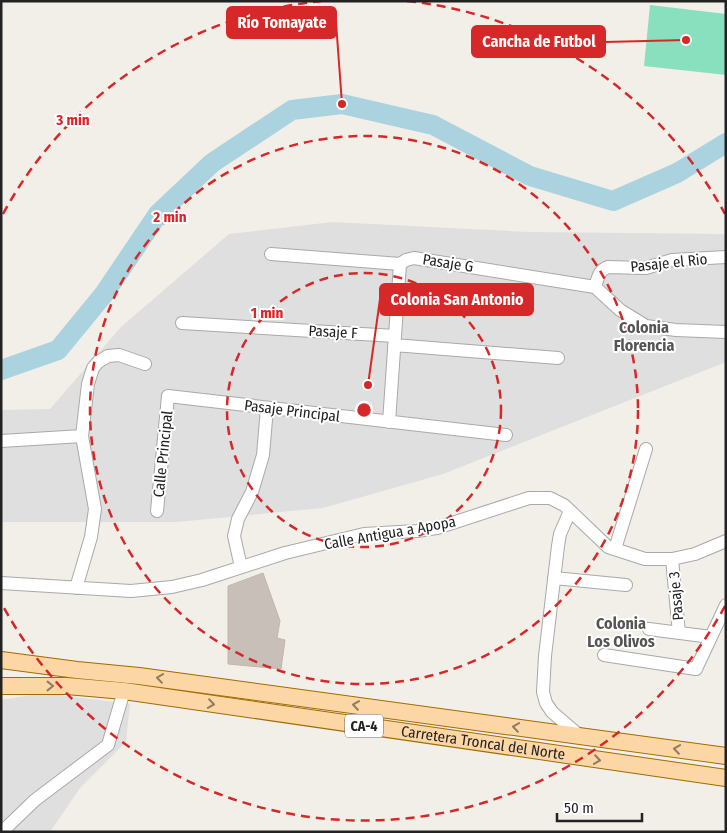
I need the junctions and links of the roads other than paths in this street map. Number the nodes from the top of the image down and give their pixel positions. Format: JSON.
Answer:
{"nodes":[{"id":1,"x":271,"y":254,"type":"dead end"},
{"id":2,"x":726,"y":257,"type":"edge"},
{"id":3,"x":400,"y":264,"type":"junction"},
{"id":4,"x":595,"y":287,"type":"junction"},
{"id":5,"x":182,"y":323,"type":"dead end"},
{"id":6,"x":726,"y":332,"type":"edge"},
{"id":7,"x":394,"y":340,"type":"junction"},
{"id":8,"x":558,"y":358,"type":"dead end"},
{"id":9,"x":145,"y":364,"type":"dead end"},
{"id":10,"x":168,"y":396,"type":"joint"},
{"id":11,"x":267,"y":408,"type":"junction"},
{"id":12,"x":389,"y":422,"type":"junction"},
{"id":13,"x":82,"y":436,"type":"junction"},
{"id":14,"x":506,"y":436,"type":"dead end"},
{"id":15,"x":1,"y":441,"type":"edge"},
{"id":16,"x":646,"y":449,"type":"dead end"},
{"id":17,"x":570,"y":511,"type":"junction"},
{"id":18,"x":157,"y":512,"type":"dead end"},
{"id":19,"x":726,"y":541,"type":"edge"},
{"id":20,"x":615,"y":549,"type":"junction"},
{"id":21,"x":672,"y":559,"type":"junction"},
{"id":22,"x":241,"y":567,"type":"junction"},
{"id":23,"x":554,"y":578,"type":"junction"},
{"id":24,"x":1,"y":583,"type":"edge"},
{"id":25,"x":626,"y":585,"type":"dead end"},
{"id":26,"x":76,"y":588,"type":"junction"},
{"id":27,"x":726,"y":605,"type":"edge"},
{"id":28,"x":649,"y":629,"type":"dead end"},
{"id":29,"x":679,"y":633,"type":"junction"},
{"id":30,"x":711,"y":637,"type":"junction"},
{"id":31,"x":604,"y":655,"type":"dead end"},
{"id":32,"x":1,"y":660,"type":"edge"},
{"id":33,"x":1,"y":686,"type":"edge"},
{"id":34,"x":124,"y":691,"type":"junction"},
{"id":35,"x":580,"y":736,"type":"junction"},
{"id":36,"x":726,"y":756,"type":"edge"},
{"id":37,"x":726,"y":778,"type":"edge"},
{"id":38,"x":3,"y":832,"type":"edge"}],
"edges":[{"from":1,"to":3,"type":"street","name":"Pasaje G"},
{"from":2,"to":4,"type":"street","name":"Pasaje el Rio"},
{"from":3,"to":4,"type":"street","name":"Pasaje G"},
{"from":3,"to":7,"type":"street"},
{"from":4,"to":6,"type":"street"},
{"from":5,"to":7,"type":"street","name":"Pasaje F"},
{"from":7,"to":8,"type":"street","name":"Pasaje F"},
{"from":7,"to":12,"type":"street"},
{"from":9,"to":13,"type":"street"},
{"from":10,"to":11,"type":"street","name":"Pasaje Principal"},
{"from":10,"to":18,"type":"street","name":"Calle Principal"},
{"from":11,"to":12,"type":"street","name":"Pasaje Principal"},
{"from":11,"to":22,"type":"street"},
{"from":12,"to":14,"type":"street","name":"Pasaje Principal"},
{"from":13,"to":15,"type":"street"},
{"from":13,"to":26,"type":"street"},
{"from":16,"to":20,"type":"street"},
{"from":17,"to":20,"type":"street","name":"Calle Antigua a Apopa"},
{"from":17,"to":22,"type":"street","name":"Calle Antigua a Apopa"},
{"from":17,"to":23,"type":"street"},
{"from":19,"to":21,"type":"street","name":"Calle Antigua a Apopa"},
{"from":20,"to":21,"type":"street","name":"Calle Antigua a Apopa"},
{"from":21,"to":29,"type":"street","name":"Pasaje 3"},
{"from":22,"to":26,"type":"street","name":"Calle Antigua a Apopa"},
{"from":23,"to":25,"type":"street"},
{"from":23,"to":35,"type":"street"},
{"from":24,"to":26,"type":"street","name":"Calle Antigua a Apopa"},
{"from":27,"to":30,"type":"street"},
{"from":28,"to":29,"type":"street"},
{"from":29,"to":30,"type":"street"},
{"from":30,"to":31,"type":"street"},
{"from":35,"to":32,"type":"main road","name":"Carretera Troncal del Norte","number":"CA-4","one_way":true},
{"from":33,"to":34,"type":"main road","name":"Carretera Troncal del Norte","number":"CA-4","one_way":true},
{"from":34,"to":37,"type":"main road","name":"Carretera Troncal del Norte","number":"CA-4","one_way":true},
{"from":34,"to":38,"type":"street"},
{"from":36,"to":35,"type":"main road","name":"Carretera Troncal del Norte","number":"CA-4","one_way":true}]}
